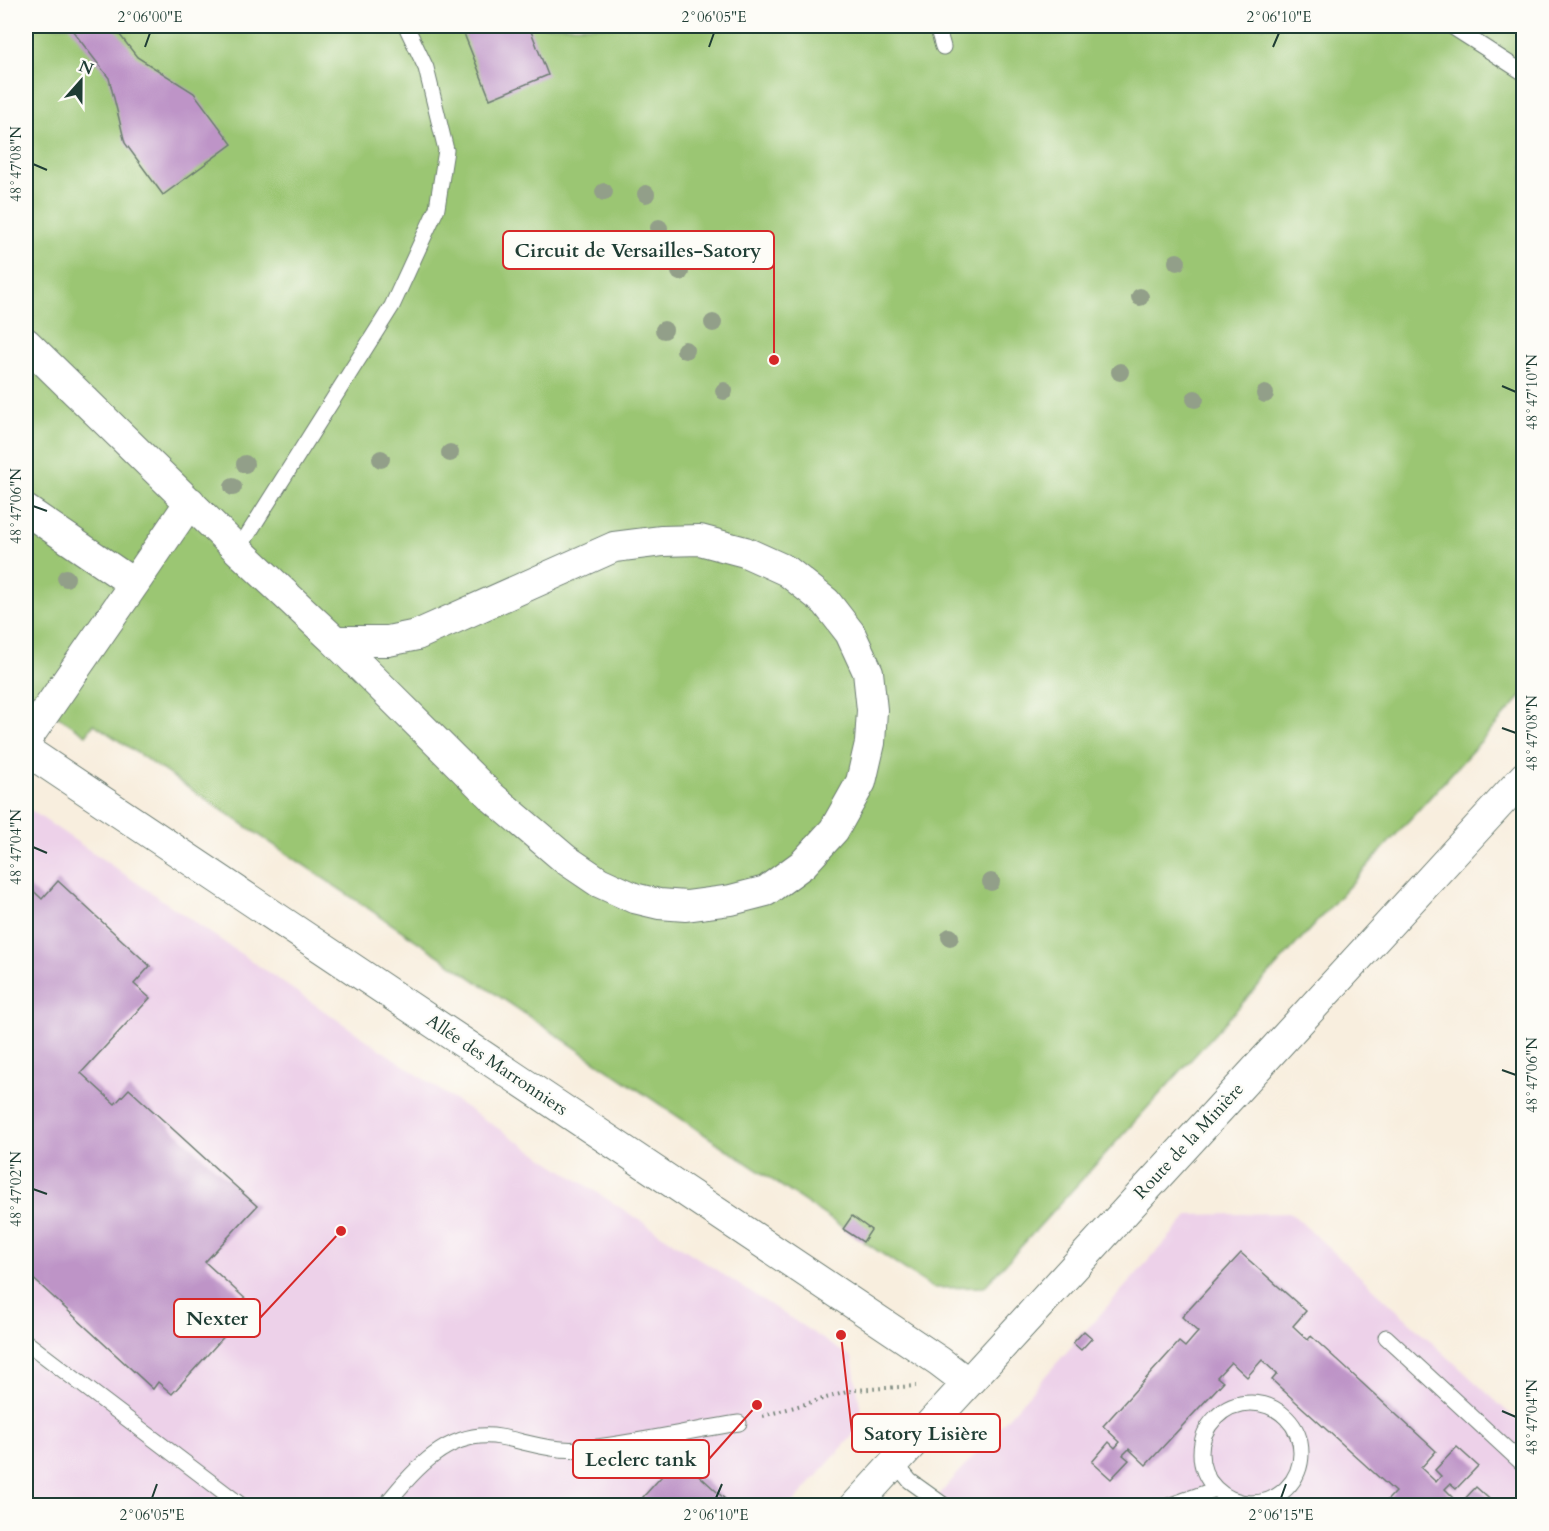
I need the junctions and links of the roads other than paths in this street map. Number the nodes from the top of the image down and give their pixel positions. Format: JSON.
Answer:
{"nodes":[{"id":1,"x":405,"y":26,"type":"edge"},
{"id":2,"x":937,"y":26,"type":"edge"},
{"id":3,"x":1450,"y":26,"type":"edge"},
{"id":4,"x":943,"y":47,"type":"dead end"},
{"id":5,"x":1524,"y":73,"type":"edge"},
{"id":6,"x":26,"y":343,"type":"edge"},
{"id":7,"x":190,"y":502,"type":"junction"},
{"id":8,"x":26,"y":510,"type":"edge"},
{"id":9,"x":238,"y":550,"type":"junction"},
{"id":10,"x":134,"y":584,"type":"junction"},
{"id":11,"x":335,"y":641,"type":"junction"},
{"id":12,"x":26,"y":740,"type":"edge"},
{"id":13,"x":26,"y":750,"type":"edge"},
{"id":14,"x":1524,"y":777,"type":"edge"},
{"id":15,"x":1386,"y":1337,"type":"dead end"},
{"id":16,"x":26,"y":1342,"type":"edge"},
{"id":17,"x":968,"y":1383,"type":"junction"},
{"id":18,"x":739,"y":1423,"type":"road end"},
{"id":19,"x":895,"y":1463,"type":"junction"},
{"id":20,"x":1524,"y":1466,"type":"edge"},
{"id":21,"x":1216,"y":1489,"type":"junction"},
{"id":22,"x":242,"y":1506,"type":"edge"},
{"id":23,"x":385,"y":1506,"type":"edge"},
{"id":24,"x":855,"y":1506,"type":"edge"},
{"id":25,"x":945,"y":1506,"type":"edge"},
{"id":26,"x":1168,"y":1506,"type":"edge"}],
"edges":[{"from":1,"to":9,"type":"lane"},
{"from":2,"to":4,"type":"lane"},
{"from":3,"to":5,"type":"lane"},
{"from":6,"to":7,"type":"street"},
{"from":7,"to":9,"type":"street"},
{"from":7,"to":10,"type":"street"},
{"from":8,"to":10,"type":"street"},
{"from":9,"to":11,"type":"street"},
{"from":10,"to":12,"type":"street"},
{"from":11,"to":11,"type":"street"},
{"from":13,"to":17,"type":"street","name":"Allée des Marronniers"},
{"from":14,"to":17,"type":"street","name":"Route de la Minière"},
{"from":15,"to":20,"type":"lane"},
{"from":16,"to":22,"type":"lane"},
{"from":17,"to":19,"type":"street","name":"Route de la Minière"},
{"from":18,"to":23,"type":"lane"},
{"from":19,"to":24,"type":"street","name":"Route de la Minière"},
{"from":19,"to":25,"type":"lane"},
{"from":21,"to":21,"type":"lane"},
{"from":21,"to":26,"type":"lane"}]}
